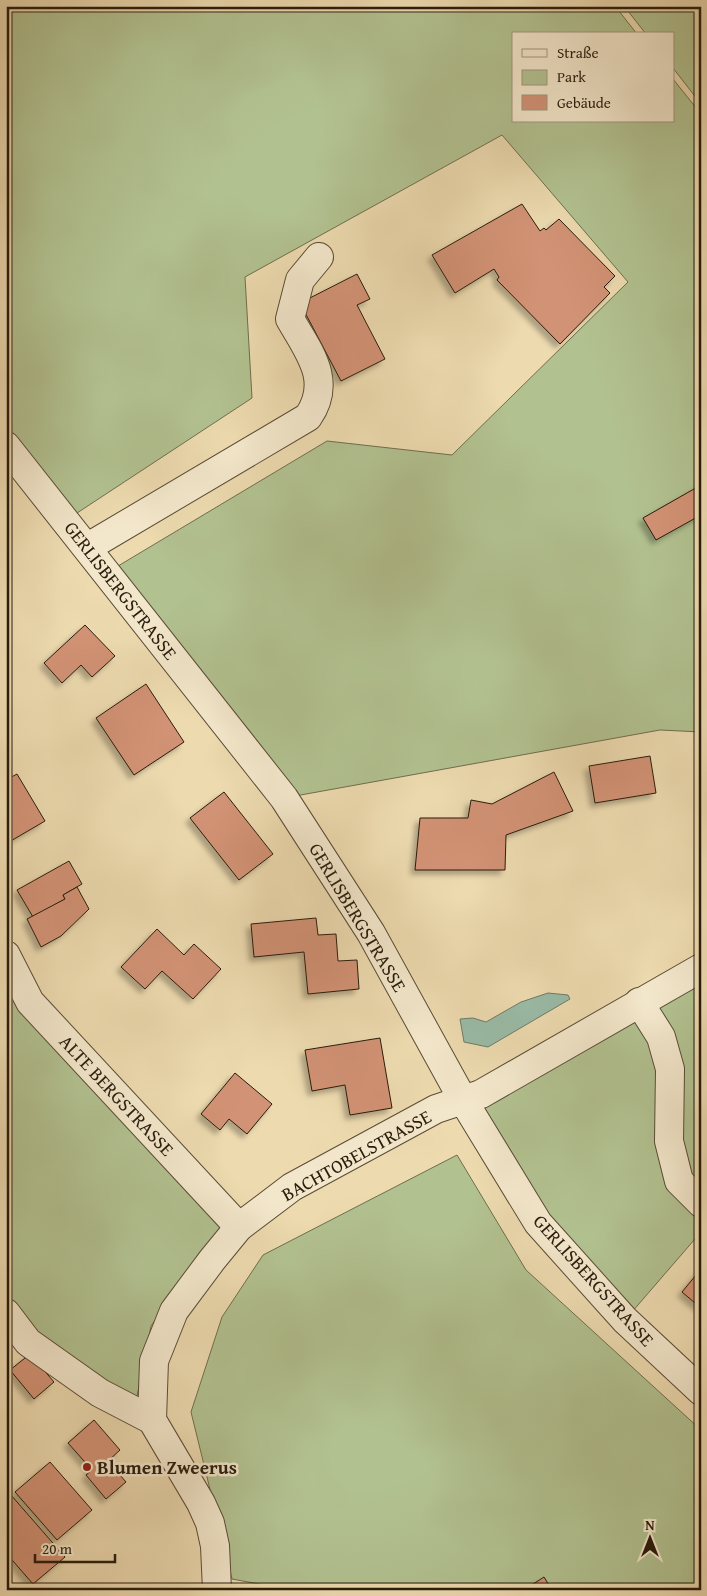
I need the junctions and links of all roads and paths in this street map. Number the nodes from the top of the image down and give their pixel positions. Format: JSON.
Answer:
{"nodes":[{"id":1,"x":319,"y":257,"type":"dead end"},
{"id":2,"x":6,"y":446,"type":"edge"},
{"id":3,"x":88,"y":547,"type":"junction"},
{"id":4,"x":6,"y":955,"type":"edge"},
{"id":5,"x":701,"y":968,"type":"edge"},
{"id":6,"x":639,"y":1002,"type":"junction"},
{"id":7,"x":462,"y":1100,"type":"junction"},
{"id":8,"x":701,"y":1203,"type":"edge"},
{"id":9,"x":239,"y":1227,"type":"junction"},
{"id":10,"x":6,"y":1313,"type":"edge"},
{"id":11,"x":701,"y":1391,"type":"edge"},
{"id":12,"x":152,"y":1420,"type":"junction"},
{"id":13,"x":216,"y":1590,"type":"edge"}],
"edges":[{"from":1,"to":3,"type":"street"},
{"from":2,"to":3,"type":"street","name":"GERLISBERGSTRASSE"},
{"from":3,"to":7,"type":"street","name":"GERLISBERGSTRASSE"},
{"from":4,"to":9,"type":"street","name":"ALTE BERGSTRASSE"},
{"from":5,"to":6,"type":"street","name":"BACHTOBELSTRASSE"},
{"from":6,"to":7,"type":"street","name":"BACHTOBELSTRASSE"},
{"from":6,"to":8,"type":"street"},
{"from":7,"to":9,"type":"street","name":"BACHTOBELSTRASSE"},
{"from":7,"to":11,"type":"street","name":"GERLISBERGSTRASSE"},
{"from":9,"to":12,"type":"street","name":"BACHTOBELSTRASSE"},
{"from":10,"to":12,"type":"street"},
{"from":12,"to":13,"type":"street"}]}
